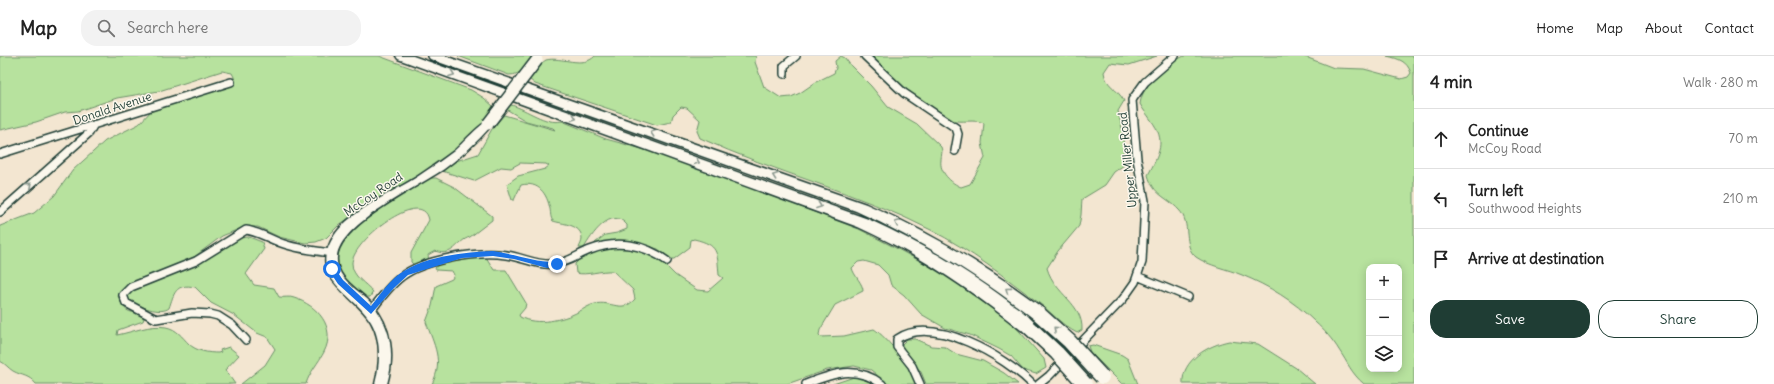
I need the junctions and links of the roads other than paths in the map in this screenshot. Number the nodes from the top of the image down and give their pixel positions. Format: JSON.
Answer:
{"nodes":[{"id":1,"x":402,"y":56,"type":"edge"},
{"id":2,"x":434,"y":56,"type":"edge"},
{"id":3,"x":796,"y":56,"type":"edge"},
{"id":4,"x":865,"y":56,"type":"edge"},
{"id":5,"x":1175,"y":56,"type":"edge"},
{"id":6,"x":540,"y":57,"type":"edge"},
{"id":7,"x":784,"y":74,"type":"dead end"},
{"id":8,"x":231,"y":82,"type":"dead end"},
{"id":9,"x":93,"y":126,"type":"junction"},
{"id":10,"x":955,"y":151,"type":"dead end"},
{"id":11,"x":0,"y":154,"type":"edge"},
{"id":12,"x":0,"y":212,"type":"edge"},
{"id":13,"x":331,"y":253,"type":"junction"},
{"id":14,"x":667,"y":261,"type":"dead end"},
{"id":15,"x":1137,"y":276,"type":"junction"},
{"id":16,"x":1188,"y":297,"type":"dead end"},
{"id":17,"x":371,"y":311,"type":"junction"},
{"id":18,"x":246,"y":340,"type":"dead end"},
{"id":19,"x":1105,"y":380,"type":"edge"},
{"id":20,"x":382,"y":384,"type":"edge"},
{"id":21,"x":806,"y":384,"type":"edge"},
{"id":22,"x":882,"y":384,"type":"edge"},
{"id":23,"x":920,"y":384,"type":"edge"},
{"id":24,"x":1032,"y":384,"type":"edge"},
{"id":25,"x":1039,"y":384,"type":"edge"},
{"id":26,"x":1085,"y":384,"type":"edge"}],
"edges":[{"from":1,"to":26,"type":"highway","one_way":true,"bridge":true},
{"from":19,"to":2,"type":"highway","one_way":true,"bridge":true},
{"from":3,"to":7,"type":"street"},
{"from":4,"to":10,"type":"street"},
{"from":5,"to":15,"type":"street","name":"Upper Miller Road"},
{"from":6,"to":13,"type":"street","name":"McCoy Road","bridge":true},
{"from":8,"to":9,"type":"street","name":"Donald Avenue"},
{"from":9,"to":11,"type":"street","name":"Donald Avenue"},
{"from":12,"to":9,"type":"street","one_way":true},
{"from":13,"to":17,"type":"street"},
{"from":13,"to":18,"type":"street"},
{"from":14,"to":17,"type":"street"},
{"from":15,"to":16,"type":"street"},
{"from":15,"to":25,"type":"street","name":"Upper Miller Road"},
{"from":17,"to":20,"type":"street"},
{"from":21,"to":22,"type":"street"},
{"from":23,"to":24,"type":"street"}]}
